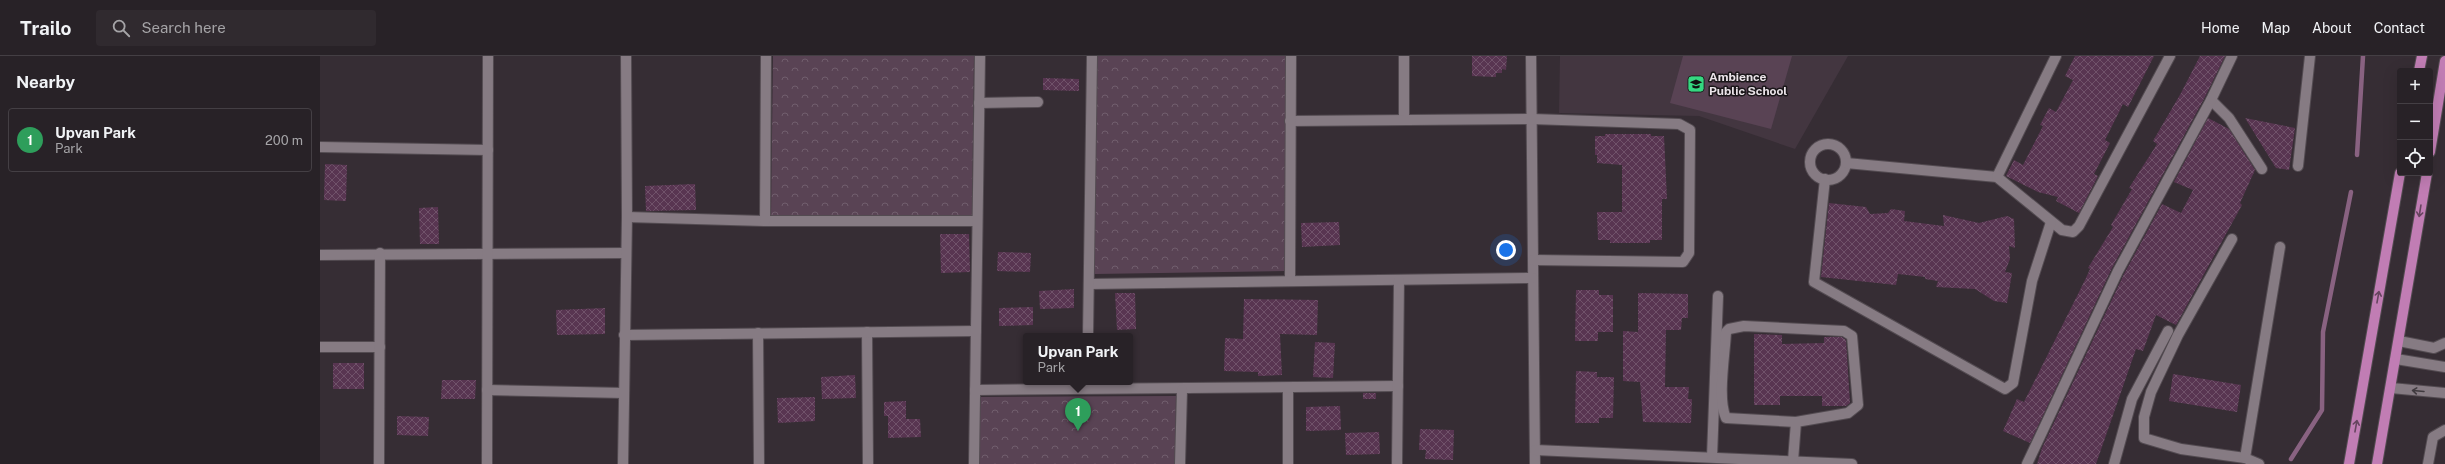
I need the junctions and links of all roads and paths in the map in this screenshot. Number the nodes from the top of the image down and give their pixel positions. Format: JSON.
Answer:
{"nodes":[{"id":1,"x":488,"y":56,"type":"edge"},
{"id":2,"x":626,"y":56,"type":"edge"},
{"id":3,"x":766,"y":56,"type":"edge"},
{"id":4,"x":980,"y":56,"type":"edge"},
{"id":5,"x":1092,"y":56,"type":"edge"},
{"id":6,"x":1291,"y":56,"type":"edge"},
{"id":7,"x":1404,"y":56,"type":"edge"},
{"id":8,"x":1531,"y":56,"type":"edge"},
{"id":9,"x":2056,"y":56,"type":"edge"},
{"id":10,"x":2170,"y":56,"type":"edge"},
{"id":11,"x":2232,"y":56,"type":"edge"},
{"id":12,"x":2310,"y":56,"type":"edge"},
{"id":13,"x":2422,"y":56,"type":"edge"},
{"id":14,"x":2445,"y":61,"type":"edge"},
{"id":15,"x":2420,"y":68,"type":"edge"},
{"id":16,"x":2210,"y":100,"type":"junction"},
{"id":17,"x":1038,"y":102,"type":"dead end"},
{"id":18,"x":979,"y":103,"type":"junction"},
{"id":19,"x":1532,"y":119,"type":"junction"},
{"id":20,"x":1404,"y":120,"type":"junction"},
{"id":21,"x":1290,"y":121,"type":"junction"},
{"id":22,"x":2432,"y":140,"type":"edge"},
{"id":23,"x":320,"y":147,"type":"edge"},
{"id":24,"x":488,"y":150,"type":"junction"},
{"id":25,"x":1846,"y":163,"type":"junction"},
{"id":26,"x":2298,"y":166,"type":"dead end"},
{"id":27,"x":2262,"y":169,"type":"dead end"},
{"id":28,"x":2399,"y":176,"type":"edge"},
{"id":29,"x":2426,"y":176,"type":"edge"},
{"id":30,"x":1997,"y":177,"type":"junction"},
{"id":31,"x":1825,"y":180,"type":"junction"},
{"id":32,"x":627,"y":217,"type":"junction"},
{"id":33,"x":765,"y":221,"type":"junction"},
{"id":34,"x":977,"y":221,"type":"junction"},
{"id":35,"x":2051,"y":222,"type":"junction"},
{"id":36,"x":2232,"y":239,"type":"dead end"},
{"id":37,"x":2280,"y":247,"type":"dead end"},
{"id":38,"x":380,"y":253,"type":"junction"},
{"id":39,"x":488,"y":253,"type":"junction"},
{"id":40,"x":626,"y":253,"type":"junction"},
{"id":41,"x":320,"y":255,"type":"edge"},
{"id":42,"x":1533,"y":260,"type":"junction"},
{"id":43,"x":1533,"y":278,"type":"junction"},
{"id":44,"x":1399,"y":280,"type":"junction"},
{"id":45,"x":1290,"y":281,"type":"junction"},
{"id":46,"x":1089,"y":284,"type":"junction"},
{"id":47,"x":1718,"y":296,"type":"dead end"},
{"id":48,"x":976,"y":330,"type":"junction"},
{"id":49,"x":2168,"y":331,"type":"dead end"},
{"id":50,"x":867,"y":332,"type":"junction"},
{"id":51,"x":758,"y":333,"type":"junction"},
{"id":52,"x":1088,"y":333,"type":"edge"},
{"id":53,"x":624,"y":335,"type":"junction"},
{"id":54,"x":2399,"y":341,"type":"junction"},
{"id":55,"x":2445,"y":343,"type":"edge"},
{"id":56,"x":320,"y":347,"type":"edge"},
{"id":57,"x":380,"y":347,"type":"junction"},
{"id":58,"x":2396,"y":359,"type":"junction"},
{"id":59,"x":2445,"y":367,"type":"edge"},
{"id":60,"x":1088,"y":386,"type":"edge"},
{"id":61,"x":1398,"y":386,"type":"junction"},
{"id":62,"x":1288,"y":388,"type":"junction"},
{"id":63,"x":2391,"y":388,"type":"junction"},
{"id":64,"x":488,"y":390,"type":"junction"},
{"id":65,"x":975,"y":390,"type":"junction"},
{"id":66,"x":1182,"y":390,"type":"junction"},
{"id":67,"x":624,"y":392,"type":"junction"},
{"id":68,"x":2445,"y":393,"type":"edge"},
{"id":69,"x":1796,"y":422,"type":"junction"},
{"id":70,"x":2445,"y":430,"type":"edge"},
{"id":71,"x":1535,"y":450,"type":"junction"},
{"id":72,"x":1712,"y":458,"type":"junction"},
{"id":73,"x":2245,"y":458,"type":"junction"},
{"id":74,"x":1737,"y":461,"type":"edge"},
{"id":75,"x":1793,"y":461,"type":"junction"},
{"id":76,"x":379,"y":464,"type":"edge"},
{"id":77,"x":486,"y":464,"type":"edge"},
{"id":78,"x":623,"y":464,"type":"edge"},
{"id":79,"x":759,"y":464,"type":"edge"},
{"id":80,"x":868,"y":464,"type":"edge"},
{"id":81,"x":974,"y":464,"type":"edge"},
{"id":82,"x":1180,"y":464,"type":"edge"},
{"id":83,"x":1288,"y":464,"type":"edge"},
{"id":84,"x":1398,"y":464,"type":"edge"},
{"id":85,"x":1535,"y":464,"type":"edge"},
{"id":86,"x":1852,"y":464,"type":"edge"},
{"id":87,"x":2027,"y":464,"type":"edge"},
{"id":88,"x":2114,"y":464,"type":"edge"},
{"id":89,"x":2259,"y":464,"type":"edge"},
{"id":90,"x":2349,"y":464,"type":"edge"},
{"id":91,"x":2377,"y":464,"type":"edge"},
{"id":92,"x":2428,"y":464,"type":"edge"}],
"edges":[{"from":1,"to":24,"type":"street"},
{"from":2,"to":32,"type":"street"},
{"from":3,"to":33,"type":"street"},
{"from":4,"to":18,"type":"street"},
{"from":5,"to":46,"type":"street"},
{"from":6,"to":21,"type":"street"},
{"from":7,"to":20,"type":"street"},
{"from":8,"to":19,"type":"street"},
{"from":9,"to":30,"type":"street"},
{"from":10,"to":35,"type":"street"},
{"from":11,"to":16,"type":"street"},
{"from":12,"to":26,"type":"street"},
{"from":13,"to":15,"type":"main road"},
{"from":14,"to":22,"type":"main road"},
{"from":16,"to":27,"type":"street"},
{"from":16,"to":87,"type":"street"},
{"from":17,"to":18,"type":"street"},
{"from":18,"to":34,"type":"street"},
{"from":19,"to":20,"type":"street"},
{"from":19,"to":42,"type":"street"},
{"from":19,"to":42,"type":"street"},
{"from":20,"to":21,"type":"street"},
{"from":21,"to":45,"type":"street"},
{"from":23,"to":24,"type":"street"},
{"from":24,"to":39,"type":"street"},
{"from":25,"to":30,"type":"street"},
{"from":25,"to":31,"type":"street"},
{"from":25,"to":31,"type":"street"},
{"from":90,"to":28,"type":"main road","one_way":true},
{"from":29,"to":54,"type":"main road","one_way":true},
{"from":30,"to":35,"type":"street"},
{"from":31,"to":35,"type":"street"},
{"from":32,"to":33,"type":"street"},
{"from":32,"to":40,"type":"street"},
{"from":33,"to":34,"type":"street"},
{"from":34,"to":48,"type":"street"},
{"from":36,"to":73,"type":"street"},
{"from":37,"to":73,"type":"street"},
{"from":38,"to":39,"type":"street"},
{"from":38,"to":41,"type":"street"},
{"from":38,"to":57,"type":"street"},
{"from":39,"to":40,"type":"street"},
{"from":39,"to":64,"type":"street"},
{"from":40,"to":53,"type":"street"},
{"from":42,"to":43,"type":"street"},
{"from":43,"to":44,"type":"street"},
{"from":43,"to":71,"type":"street"},
{"from":44,"to":45,"type":"street"},
{"from":44,"to":61,"type":"street"},
{"from":45,"to":46,"type":"street"},
{"from":46,"to":52,"type":"street"},
{"from":47,"to":72,"type":"street"},
{"from":48,"to":50,"type":"street"},
{"from":48,"to":65,"type":"street"},
{"from":49,"to":88,"type":"street"},
{"from":50,"to":51,"type":"street"},
{"from":50,"to":80,"type":"street"},
{"from":51,"to":53,"type":"street"},
{"from":51,"to":79,"type":"street"},
{"from":53,"to":67,"type":"street"},
{"from":54,"to":55,"type":"street"},
{"from":54,"to":58,"type":"main road"},
{"from":56,"to":57,"type":"street"},
{"from":57,"to":76,"type":"street"},
{"from":58,"to":59,"type":"street"},
{"from":58,"to":63,"type":"main road"},
{"from":60,"to":65,"type":"street"},
{"from":60,"to":66,"type":"street"},
{"from":61,"to":62,"type":"street"},
{"from":61,"to":84,"type":"street"},
{"from":62,"to":66,"type":"street"},
{"from":62,"to":83,"type":"street"},
{"from":68,"to":63,"type":"street","one_way":true},
{"from":63,"to":91,"type":"main road"},
{"from":64,"to":67,"type":"street"},
{"from":64,"to":77,"type":"street"},
{"from":65,"to":81,"type":"street"},
{"from":66,"to":82,"type":"street"},
{"from":67,"to":78,"type":"street"},
{"from":69,"to":69,"type":"street"},
{"from":69,"to":75,"type":"street"},
{"from":70,"to":92,"type":"street"},
{"from":71,"to":72,"type":"street"},
{"from":71,"to":85,"type":"street"},
{"from":72,"to":74,"type":"street"},
{"from":73,"to":89,"type":"street"},
{"from":74,"to":75,"type":"street"},
{"from":75,"to":86,"type":"street"}]}
